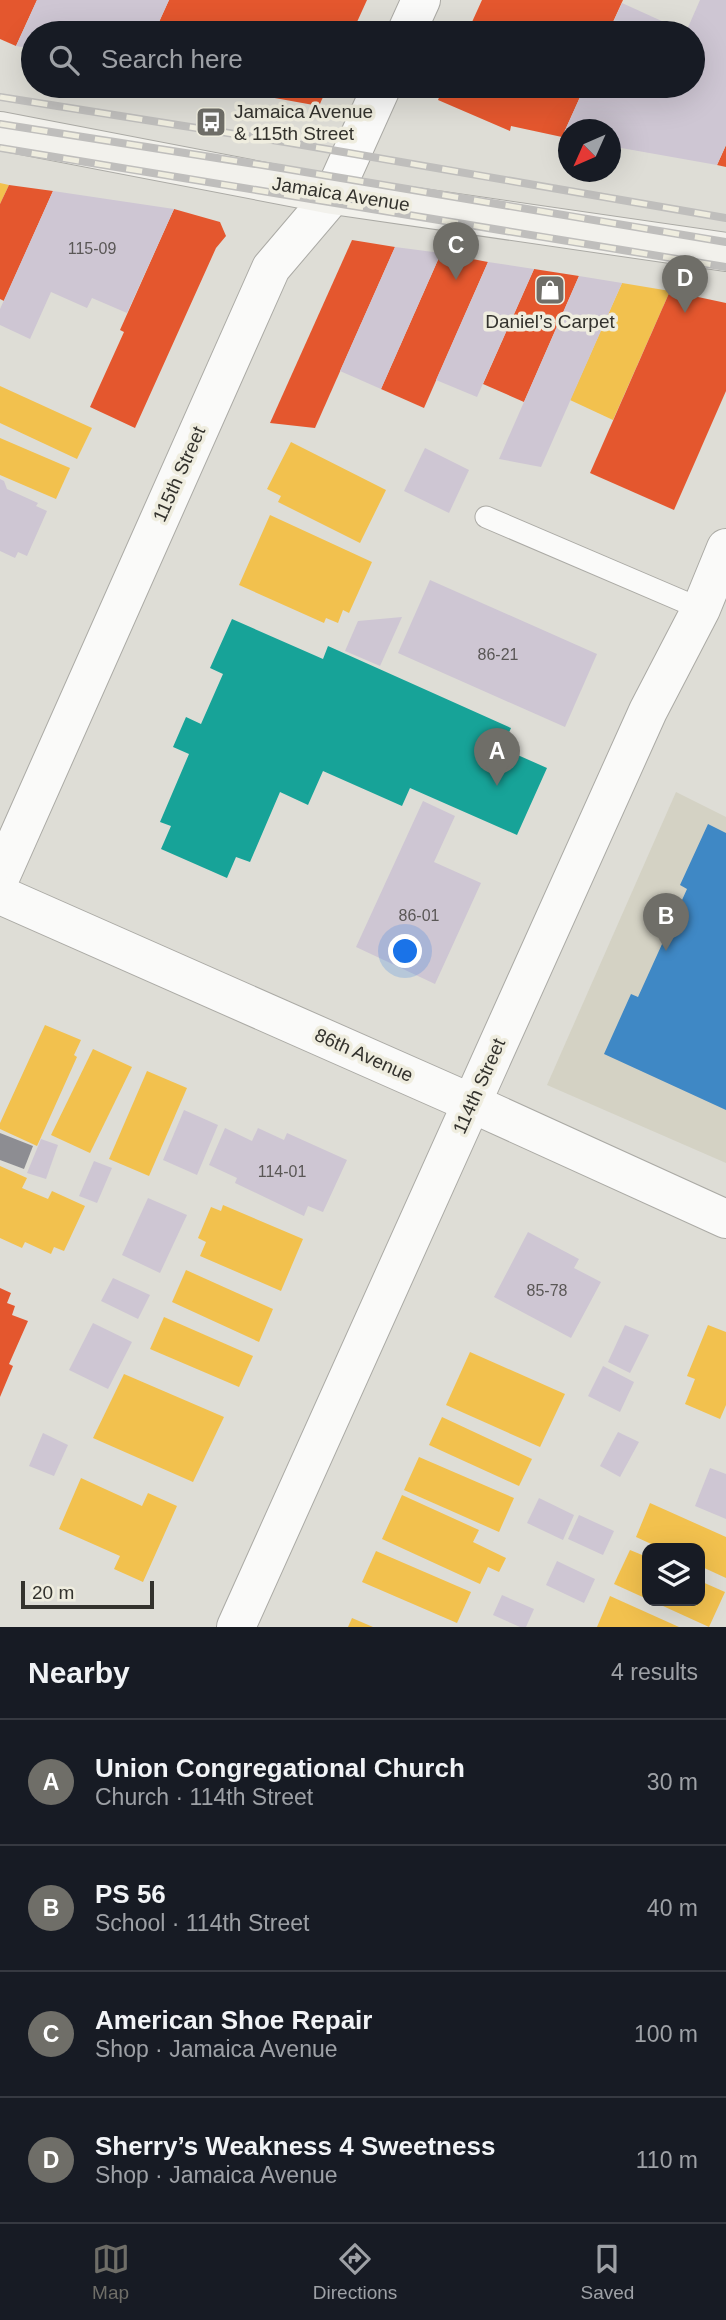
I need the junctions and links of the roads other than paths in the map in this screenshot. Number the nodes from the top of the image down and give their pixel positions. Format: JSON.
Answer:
{"nodes":[{"id":1,"x":421,"y":0,"type":"edge"},
{"id":2,"x":411,"y":21,"type":"edge"},
{"id":3,"x":377,"y":98,"type":"edge"},
{"id":4,"x":0,"y":131,"type":"edge"},
{"id":5,"x":334,"y":195,"type":"junction"},
{"id":6,"x":726,"y":252,"type":"edge"},
{"id":7,"x":486,"y":517,"type":"dead end"},
{"id":8,"x":726,"y":548,"type":"edge"},
{"id":9,"x":701,"y":608,"type":"junction"},
{"id":10,"x":0,"y":878,"type":"edge"},
{"id":11,"x":0,"y":895,"type":"edge"},
{"id":12,"x":471,"y":1103,"type":"junction"},
{"id":13,"x":726,"y":1219,"type":"edge"},
{"id":14,"x":236,"y":1627,"type":"edge"}],
"edges":[{"from":1,"to":2,"type":"street"},
{"from":3,"to":5,"type":"street","name":"115th Street"},
{"from":4,"to":5,"type":"main road","name":"Jamaica Avenue"},
{"from":5,"to":6,"type":"main road","name":"Jamaica Avenue"},
{"from":5,"to":10,"type":"street","name":"115th Street"},
{"from":7,"to":9,"type":"lane"},
{"from":8,"to":9,"type":"street","name":"114th Street"},
{"from":9,"to":12,"type":"street","name":"114th Street"},
{"from":11,"to":12,"type":"street","name":"86th Avenue"},
{"from":12,"to":13,"type":"street","name":"86th Avenue"},
{"from":12,"to":14,"type":"street","name":"114th Street"}]}
